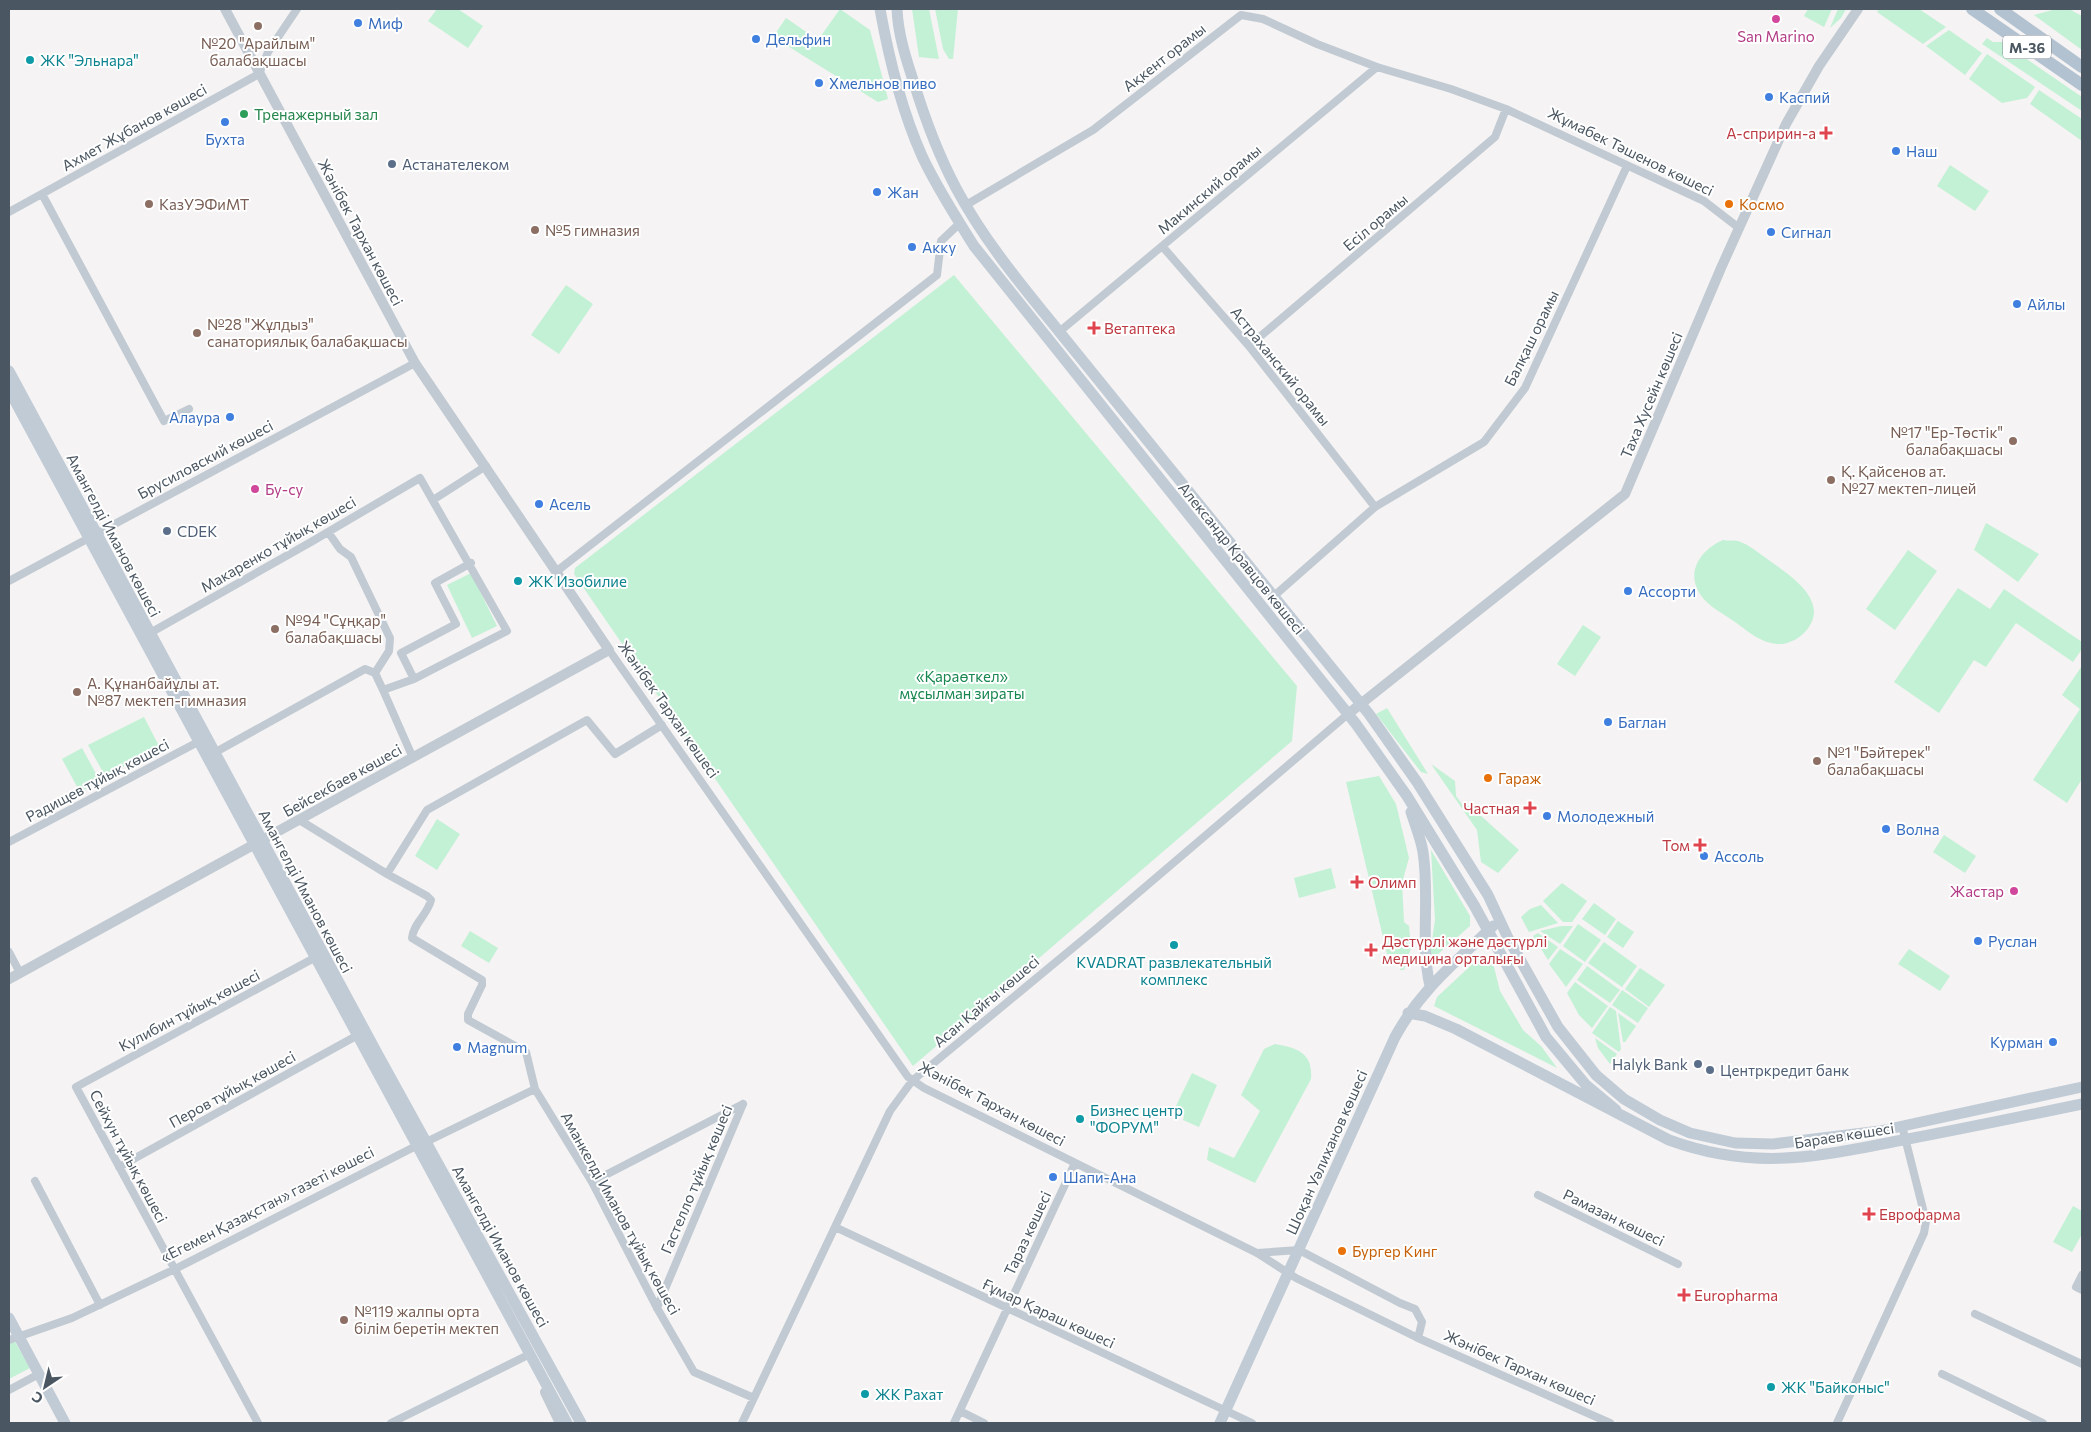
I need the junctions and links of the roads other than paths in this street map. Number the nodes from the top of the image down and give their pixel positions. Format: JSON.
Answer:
{"nodes":[{"id":1,"x":225,"y":9,"type":"edge"},
{"id":2,"x":297,"y":9,"type":"edge"},
{"id":3,"x":880,"y":9,"type":"edge"},
{"id":4,"x":897,"y":9,"type":"edge"},
{"id":5,"x":1858,"y":9,"type":"edge"},
{"id":6,"x":1972,"y":9,"type":"edge"},
{"id":7,"x":2000,"y":9,"type":"edge"},
{"id":8,"x":1377,"y":67,"type":"junction"},
{"id":9,"x":2082,"y":68,"type":"edge"},
{"id":10,"x":259,"y":74,"type":"junction"},
{"id":11,"x":2082,"y":85,"type":"edge"},
{"id":12,"x":1506,"y":109,"type":"junction"},
{"id":13,"x":1627,"y":166,"type":"junction"},
{"id":14,"x":42,"y":194,"type":"junction"},
{"id":15,"x":966,"y":205,"type":"junction"},
{"id":16,"x":9,"y":212,"type":"edge"},
{"id":17,"x":960,"y":222,"type":"junction"},
{"id":18,"x":1739,"y":228,"type":"junction"},
{"id":19,"x":1162,"y":246,"type":"junction"},
{"id":20,"x":1059,"y":332,"type":"junction"},
{"id":21,"x":1249,"y":346,"type":"junction"},
{"id":22,"x":415,"y":363,"type":"junction"},
{"id":23,"x":9,"y":371,"type":"edge"},
{"id":24,"x":9,"y":390,"type":"edge"},
{"id":25,"x":189,"y":409,"type":"dead end"},
{"id":26,"x":486,"y":466,"type":"junction"},
{"id":27,"x":432,"y":500,"type":"junction"},
{"id":28,"x":1375,"y":507,"type":"junction"},
{"id":29,"x":328,"y":532,"type":"junction"},
{"id":30,"x":93,"y":536,"type":"junction"},
{"id":31,"x":471,"y":564,"type":"junction"},
{"id":32,"x":557,"y":571,"type":"junction"},
{"id":33,"x":9,"y":581,"type":"edge"},
{"id":34,"x":1274,"y":596,"type":"junction"},
{"id":35,"x":150,"y":633,"type":"junction"},
{"id":36,"x":609,"y":650,"type":"junction"},
{"id":37,"x":375,"y":673,"type":"junction"},
{"id":38,"x":414,"y":679,"type":"junction"},
{"id":39,"x":383,"y":690,"type":"junction"},
{"id":40,"x":1360,"y":704,"type":"junction"},
{"id":41,"x":1348,"y":714,"type":"junction"},
{"id":42,"x":662,"y":725,"type":"junction"},
{"id":43,"x":198,"y":742,"type":"junction"},
{"id":44,"x":214,"y":752,"type":"junction"},
{"id":45,"x":413,"y":758,"type":"junction"},
{"id":46,"x":1407,"y":796,"type":"junction"},
{"id":47,"x":301,"y":821,"type":"junction"},
{"id":48,"x":9,"y":842,"type":"edge"},
{"id":49,"x":258,"y":842,"type":"junction"},
{"id":50,"x":387,"y":874,"type":"junction"},
{"id":51,"x":1500,"y":919,"type":"junction"},
{"id":52,"x":1488,"y":931,"type":"junction"},
{"id":53,"x":9,"y":952,"type":"edge"},
{"id":54,"x":316,"y":957,"type":"junction"},
{"id":55,"x":20,"y":972,"type":"junction"},
{"id":56,"x":9,"y":979,"type":"edge"},
{"id":57,"x":1430,"y":986,"type":"junction"},
{"id":58,"x":1408,"y":1013,"type":"junction"},
{"id":59,"x":358,"y":1035,"type":"junction"},
{"id":60,"x":912,"y":1081,"type":"junction"},
{"id":61,"x":76,"y":1086,"type":"joint"},
{"id":62,"x":2082,"y":1087,"type":"edge"},
{"id":63,"x":535,"y":1089,"type":"junction"},
{"id":64,"x":1624,"y":1098,"type":"joint"},
{"id":65,"x":2082,"y":1104,"type":"edge"},
{"id":66,"x":1616,"y":1110,"type":"junction"},
{"id":67,"x":1902,"y":1126,"type":"junction"},
{"id":68,"x":1852,"y":1136,"type":"junction"},
{"id":69,"x":1905,"y":1140,"type":"junction"},
{"id":70,"x":422,"y":1144,"type":"junction"},
{"id":71,"x":1855,"y":1149,"type":"junction"},
{"id":72,"x":1075,"y":1163,"type":"junction"},
{"id":73,"x":119,"y":1167,"type":"junction"},
{"id":74,"x":35,"y":1181,"type":"dead end"},
{"id":75,"x":592,"y":1182,"type":"junction"},
{"id":76,"x":1538,"y":1195,"type":"dead end"},
{"id":77,"x":835,"y":1227,"type":"junction"},
{"id":78,"x":1299,"y":1250,"type":"junction"},
{"id":79,"x":1258,"y":1254,"type":"junction"},
{"id":80,"x":1678,"y":1264,"type":"dead end"},
{"id":81,"x":175,"y":1269,"type":"junction"},
{"id":82,"x":1288,"y":1274,"type":"junction"},
{"id":83,"x":2082,"y":1274,"type":"edge"},
{"id":84,"x":2082,"y":1290,"type":"edge"},
{"id":85,"x":100,"y":1304,"type":"junction"},
{"id":86,"x":657,"y":1308,"type":"junction"},
{"id":87,"x":1008,"y":1310,"type":"junction"},
{"id":88,"x":1975,"y":1314,"type":"dead end"},
{"id":89,"x":9,"y":1318,"type":"edge"},
{"id":90,"x":1418,"y":1338,"type":"junction"},
{"id":91,"x":14,"y":1339,"type":"edge"},
{"id":92,"x":532,"y":1358,"type":"junction"},
{"id":93,"x":2082,"y":1364,"type":"edge"},
{"id":94,"x":39,"y":1374,"type":"junction"},
{"id":95,"x":1942,"y":1374,"type":"dead end"},
{"id":96,"x":9,"y":1390,"type":"edge"},
{"id":97,"x":754,"y":1398,"type":"junction"},
{"id":98,"x":960,"y":1411,"type":"junction"},
{"id":99,"x":1226,"y":1411,"type":"junction"},
{"id":100,"x":65,"y":1423,"type":"edge"},
{"id":101,"x":258,"y":1423,"type":"edge"},
{"id":102,"x":391,"y":1423,"type":"edge"},
{"id":103,"x":560,"y":1423,"type":"edge"},
{"id":104,"x":567,"y":1423,"type":"edge"},
{"id":105,"x":581,"y":1423,"type":"edge"},
{"id":106,"x":742,"y":1423,"type":"edge"},
{"id":107,"x":954,"y":1423,"type":"edge"},
{"id":108,"x":984,"y":1423,"type":"edge"},
{"id":109,"x":1220,"y":1423,"type":"edge"},
{"id":110,"x":1252,"y":1423,"type":"edge"},
{"id":111,"x":1610,"y":1423,"type":"edge"},
{"id":112,"x":1837,"y":1423,"type":"edge"},
{"id":113,"x":2043,"y":1423,"type":"edge"}],
"edges":[{"from":1,"to":10,"type":"street","name":"Жәнібек Тархан көшесі"},
{"from":2,"to":10,"type":"street"},
{"from":3,"to":17,"type":"main road","name":"Александр Кравцов көшесі"},
{"from":4,"to":15,"type":"main road","name":"Александр Кравцов көшесі"},
{"from":5,"to":18,"type":"street","name":"Таха Хусейн көшесі"},
{"from":6,"to":11,"type":"main road","number":"M-36"},
{"from":7,"to":9,"type":"main road","number":"M-36"},
{"from":8,"to":12,"type":"street","name":"Ақкент орамы"},
{"from":8,"to":15,"type":"street","name":"Ақкент орамы"},
{"from":8,"to":19,"type":"street","name":"Макинский орамы"},
{"from":10,"to":14,"type":"street","name":"Ахмет Жұбанов көшесі"},
{"from":10,"to":22,"type":"street","name":"Жәнібек Тархан көшесі"},
{"from":12,"to":13,"type":"street","name":"Жұмабек Тәшенов көшесі"},
{"from":12,"to":21,"type":"street","name":"Есіл орамы"},
{"from":13,"to":18,"type":"street","name":"Жұмабек Тәшенов көшесі"},
{"from":13,"to":28,"type":"street","name":"Балқаш орамы"},
{"from":14,"to":16,"type":"street","name":"Ахмет Жұбанов көшесі"},
{"from":14,"to":25,"type":"street"},
{"from":15,"to":20,"type":"main road","name":"Александр Кравцов көшесі"},
{"from":17,"to":32,"type":"street"},
{"from":17,"to":41,"type":"main road","name":"Александр Кравцов көшесі"},
{"from":18,"to":40,"type":"street","name":"Таха Хусейн көшесі"},
{"from":19,"to":20,"type":"street","name":"Макинский орамы"},
{"from":19,"to":21,"type":"street","name":"Астраханский орамы"},
{"from":20,"to":34,"type":"main road","name":"Александр Кравцов көшесі"},
{"from":21,"to":28,"type":"street","name":"Астраханский орамы"},
{"from":22,"to":26,"type":"street","name":"Жәнібек Тархан көшесі"},
{"from":22,"to":30,"type":"street","name":"Брусиловский көшесі"},
{"from":23,"to":30,"type":"main road","name":"Амангелді Иманов көшесі"},
{"from":24,"to":30,"type":"main road","name":"Амангелді Иманов көшесі"},
{"from":26,"to":27,"type":"street"},
{"from":26,"to":32,"type":"street","name":"Жәнібек Тархан көшесі"},
{"from":27,"to":29,"type":"street","name":"Макаренко тұйық көшесі"},
{"from":27,"to":31,"type":"street"},
{"from":28,"to":34,"type":"street","name":"Балқаш орамы"},
{"from":29,"to":35,"type":"street","name":"Макаренко тұйық көшесі"},
{"from":29,"to":37,"type":"street"},
{"from":30,"to":33,"type":"street","name":"Брусиловский көшесі"},
{"from":30,"to":35,"type":"main road","name":"Амангелді Иманов көшесі"},
{"from":30,"to":43,"type":"main road","name":"Амангелді Иманов көшесі"},
{"from":31,"to":38,"type":"street"},
{"from":31,"to":38,"type":"street"},
{"from":32,"to":36,"type":"street","name":"Жәнібек Тархан көшесі"},
{"from":34,"to":40,"type":"main road","name":"Александр Кравцов көшесі"},
{"from":35,"to":44,"type":"main road","name":"Амангелді Иманов көшесі"},
{"from":36,"to":42,"type":"street","name":"Жәнібек Тархан көшесі"},
{"from":36,"to":45,"type":"street","name":"Бейсекбаев көшесі"},
{"from":37,"to":39,"type":"street"},
{"from":37,"to":44,"type":"street"},
{"from":38,"to":39,"type":"street"},
{"from":39,"to":45,"type":"street"},
{"from":40,"to":41,"type":"street","name":"Таха Хусейн көшесі"},
{"from":40,"to":51,"type":"main road","name":"Александр Кравцов көшесі"},
{"from":41,"to":46,"type":"main road","name":"Александр Кравцов көшесі"},
{"from":41,"to":60,"type":"street","name":"Асан Қайғы көшесі"},
{"from":42,"to":50,"type":"street"},
{"from":42,"to":60,"type":"street","name":"Жәнібек Тархан көшесі"},
{"from":43,"to":48,"type":"street","name":"Радищев тұйық көшесі"},
{"from":43,"to":49,"type":"main road","name":"Амангелді Иманов көшесі"},
{"from":44,"to":49,"type":"main road","name":"Амангелді Иманов көшесі"},
{"from":45,"to":47,"type":"street","name":"Бейсекбаев көшесі"},
{"from":46,"to":52,"type":"main road","name":"Александр Кравцов көшесі"},
{"from":46,"to":57,"type":"main road"},
{"from":47,"to":49,"type":"street","name":"Бейсекбаев көшесі"},
{"from":47,"to":50,"type":"street"},
{"from":49,"to":54,"type":"main road","name":"Амангелді Иманов көшесі"},
{"from":49,"to":55,"type":"street","name":"Бейсекбаев көшесі"},
{"from":49,"to":70,"type":"main road","name":"Амангелді Иманов көшесі"},
{"from":50,"to":63,"type":"street","name":"Аманкелді Иманов тұйық көшесі"},
{"from":51,"to":52,"type":"main road","name":"Шоқан Уәлиханов көшесі"},
{"from":51,"to":64,"type":"main road","name":"Александр Кравцов көшесі"},
{"from":52,"to":57,"type":"main road","name":"Шоқан Уәлиханов көшесі"},
{"from":52,"to":66,"type":"main road","name":"Александр Кравцов көшесі"},
{"from":53,"to":55,"type":"street"},
{"from":54,"to":59,"type":"main road","name":"Амангелді Иманов көшесі"},
{"from":54,"to":61,"type":"street","name":"Кулибин тұйық көшесі"},
{"from":55,"to":56,"type":"street","name":"Бейсекбаев көшесі"},
{"from":57,"to":58,"type":"main road","name":"Шоқан Уәлиханов көшесі"},
{"from":58,"to":66,"type":"main road"},
{"from":58,"to":78,"type":"main road","name":"Шоқан Уәлиханов көшесі"},
{"from":59,"to":70,"type":"main road","name":"Амангелді Иманов көшесі"},
{"from":59,"to":73,"type":"street","name":"Перов тұйық көшесі"},
{"from":60,"to":72,"type":"street","name":"Жәнібек Тархан көшесі"},
{"from":60,"to":77,"type":"street","name":"Асан Қайғы көшесі"},
{"from":61,"to":73,"type":"street","name":"Сейхун тұйық көшесі"},
{"from":62,"to":67,"type":"main road","name":"Бараев көшесі"},
{"from":63,"to":70,"type":"street","name":"«Егемен Қазақстан» газеті көшесі"},
{"from":63,"to":75,"type":"street","name":"Аманкелді Иманов тұйық көшесі"},
{"from":64,"to":68,"type":"main road","name":"Бараев көшесі"},
{"from":65,"to":69,"type":"main road","name":"Бараев көшесі"},
{"from":66,"to":71,"type":"main road","name":"Бараев көшесі"},
{"from":67,"to":68,"type":"main road","name":"Бараев көшесі"},
{"from":67,"to":69,"type":"street"},
{"from":68,"to":71,"type":"street"},
{"from":69,"to":71,"type":"main road","name":"Бараев көшесі"},
{"from":69,"to":112,"type":"street"},
{"from":70,"to":81,"type":"street","name":"«Егемен Қазақстан» газеті көшесі"},
{"from":70,"to":92,"type":"main road","name":"Амангелді Иманов көшесі"},
{"from":70,"to":105,"type":"main road","name":"Амангелді Иманов көшесі"},
{"from":72,"to":79,"type":"street","name":"Жәнібек Тархан көшесі"},
{"from":72,"to":87,"type":"street","name":"Тараз көшесі"},
{"from":73,"to":81,"type":"street","name":"Сейхун тұйық көшесі"},
{"from":74,"to":85,"type":"street"},
{"from":75,"to":86,"type":"street","name":"Аманкелді Иманов тұйық көшесі"},
{"from":75,"to":86,"type":"street","name":"Гастелло тұйық көшесі"},
{"from":76,"to":80,"type":"street","name":"Рамазан көшесі"},
{"from":77,"to":87,"type":"street","name":"Ғұмар Қараш көшесі"},
{"from":77,"to":97,"type":"street","name":"Асан Қайғы көшесі"},
{"from":78,"to":79,"type":"street"},
{"from":78,"to":82,"type":"main road","name":"Шоқан Уәлиханов көшесі"},
{"from":78,"to":90,"type":"street"},
{"from":79,"to":82,"type":"street","name":"Жәнібек Тархан көшесі"},
{"from":81,"to":85,"type":"street","name":"«Егемен Қазақстан» газеті көшесі"},
{"from":81,"to":101,"type":"street","name":"Сейхун тұйық көшесі"},
{"from":82,"to":90,"type":"street","name":"Жәнібек Тархан көшесі"},
{"from":82,"to":99,"type":"main road","name":"Шоқан Уәлиханов көшесі"},
{"from":83,"to":84,"type":"street"},
{"from":85,"to":91,"type":"street","name":"«Егемен Қазақстан» газеті көшесі"},
{"from":86,"to":97,"type":"street","name":"Аманкелді Иманов тұйық көшесі"},
{"from":87,"to":98,"type":"street","name":"Тараз көшесі"},
{"from":87,"to":99,"type":"street","name":"Ғұмар Қараш көшесі"},
{"from":88,"to":93,"type":"street"},
{"from":89,"to":91,"type":"main road"},
{"from":90,"to":111,"type":"street","name":"Жәнібек Тархан көшесі"},
{"from":91,"to":94,"type":"main road"},
{"from":92,"to":102,"type":"street"},
{"from":92,"to":103,"type":"street"},
{"from":92,"to":104,"type":"main road","name":"Амангелді Иманов көшесі"},
{"from":94,"to":96,"type":"street"},
{"from":94,"to":100,"type":"main road"},
{"from":95,"to":113,"type":"street"},
{"from":97,"to":106,"type":"street","name":"Асан Қайғы көшесі"},
{"from":98,"to":107,"type":"street","name":"Тараз көшесі"},
{"from":98,"to":108,"type":"street"},
{"from":99,"to":109,"type":"main road","name":"Шоқан Уәлиханов көшесі"},
{"from":99,"to":110,"type":"street","name":"Ғұмар Қараш көшесі"}]}
